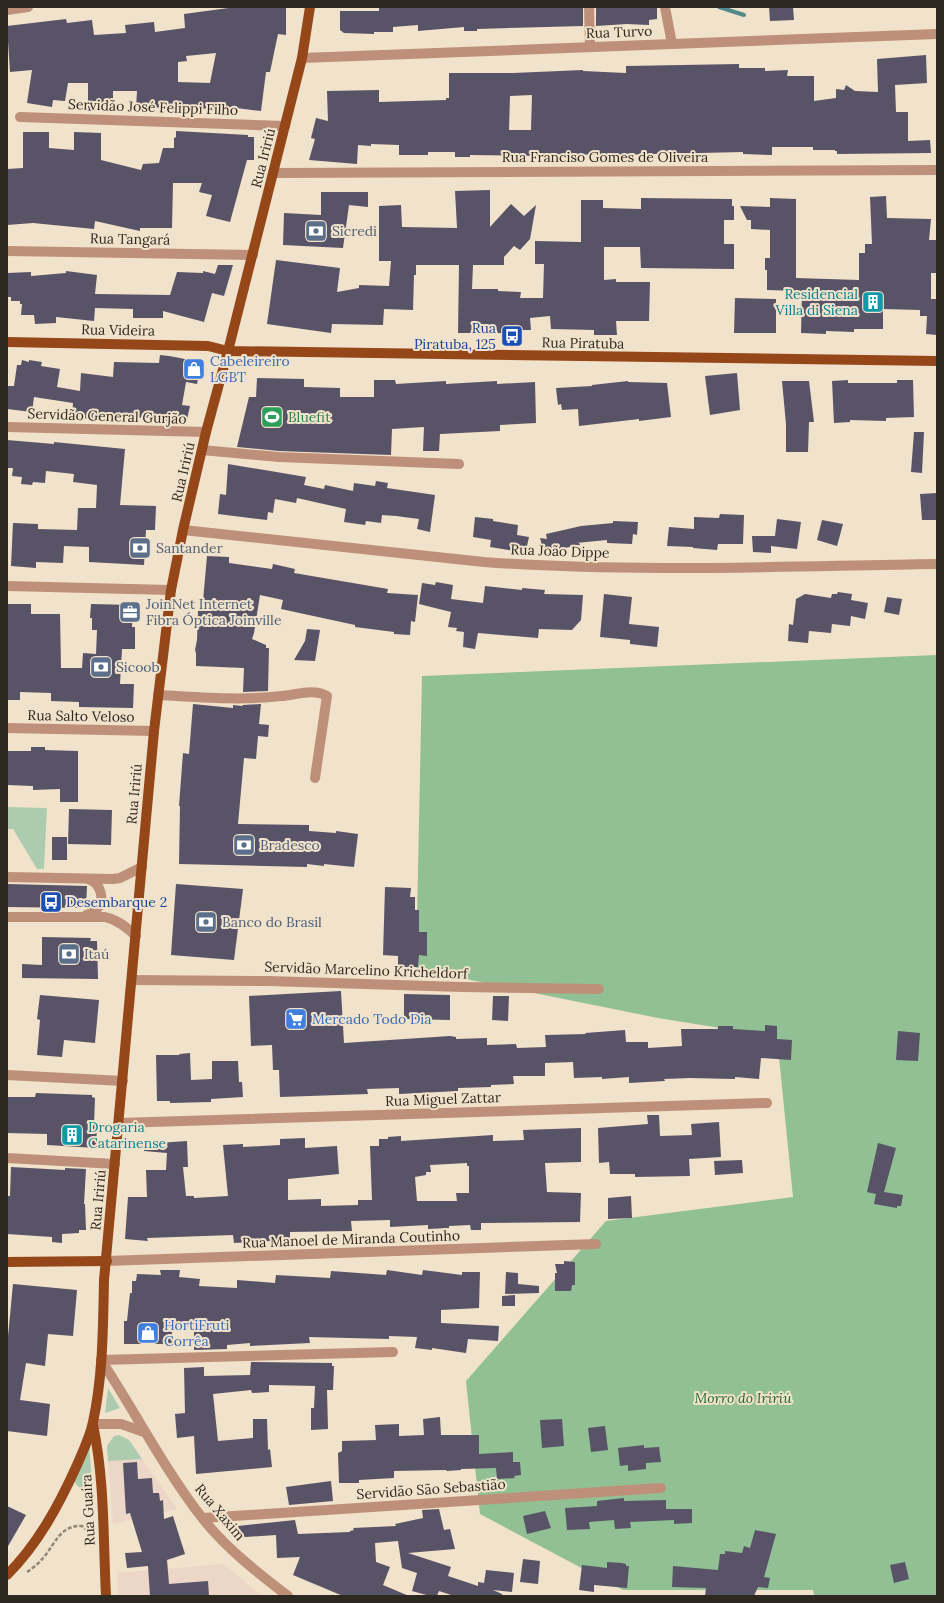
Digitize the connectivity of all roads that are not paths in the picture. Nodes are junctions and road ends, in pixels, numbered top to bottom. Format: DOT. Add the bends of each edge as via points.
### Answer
graph roads {
  1 [pos="28,7"];
  2 [pos="310,7"];
  3 [pos="589,7"];
  4 [pos="665,7"];
  5 [pos="7,10"];
  6 [pos="937,34"];
  7 [pos="672,44"];
  8 [pos="590,47"];
  9 [pos="302,58"];
  10 [pos="20,117"];
  11 [pos="285,126"];
  12 [pos="937,170"];
  13 [pos="274,173"];
  14 [pos="7,251"];
  15 [pos="253,255"];
  16 [pos="7,342"];
  17 [pos="228,351"];
  18 [pos="937,361"];
  19 [pos="7,427"];
  20 [pos="206,432"];
  21 [pos="202,450"];
  22 [pos="459,464"];
  23 [pos="183,530"];
  24 [pos="937,564"];
  25 [pos="7,586"];
  26 [pos="171,590"];
  27 [pos="158,696"];
  28 [pos="7,728"];
  29 [pos="154,731"];
  30 [pos="315,778"];
  31 [pos="142,867"];
  32 [pos="7,877"];
  33 [pos="84,878"];
  34 [pos="7,917"];
  35 [pos="83,917"];
  36 [pos="136,936"];
  37 [pos="132,980"];
  38 [pos="599,988"];
  39 [pos="7,1075"];
  40 [pos="123,1081"];
  41 [pos="767,1103"];
  42 [pos="119,1123"];
  43 [pos="7,1158"];
  44 [pos="115,1164"];
  45 [pos="596,1244"];
  46 [pos="107,1261"];
  47 [pos="7,1262"];
  48 [pos="393,1352"];
  49 [pos="101,1360"];
  50 [pos="93,1424"];
  51 [pos="144,1432"];
  52 [pos="661,1488"];
  53 [pos="203,1518"];
  54 [pos="7,1575"];
  55 [pos="106,1596"];
  56 [pos="288,1596"];
  1 -- 5 [label="street"];
  2 -- 9 [label="main road, Rua Iririú"];
  3 -- 8 [label="street"];
  4 -- 7 [label="street"];
  6 -- 7 [label="street, Rua Turvo"];
  7 -- 8 [label="street, Rua Turvo"];
  8 -- 9 [label="street, Rua Turvo"];
  9 -- 11 [label="main road, Rua Iririú"];
  10 -- 11 [label="street, Servidão José Felippi Filho"];
  11 -- 13 [label="main road, Rua Iririú"];
  12 -- 13 [label="street, Rua Franciso Gomes de Oliveira"];
  13 -- 15 [label="main road, Rua Iririú"];
  14 -- 15 [label="street, Rua Tangará"];
  15 -- 17 [label="main road, Rua Iririú"];
  16 -- 17 [label="main road, Rua Videira" via="208,346"];
  17 -- 18 [label="main road, Rua Piratuba"];
  17 -- 20 [label="main road, Rua Iririú"];
  19 -- 20 [label="street, Servidão General Gurjão"];
  20 -- 21 [label="main road, Rua Iririú"];
  21 -- 22 [label="street" via="279,457"];
  21 -- 23 [label="main road, Rua Iririú"];
  23 -- 24 [label="street, Rua João Dippe" via="532,565 637,568"];
  23 -- 26 [label="main road, Rua Iririú"];
  25 -- 26 [label="street"];
  26 -- 27 [label="main road, Rua Iririú"];
  27 -- 29 [label="main road, Rua Iririú"];
  27 -- 30 [label="street" via="240,699 321,693 326,696"];
  28 -- 29 [label="street, Rua Salto Veloso"];
  29 -- 31 [label="main road, Rua Iririú"];
  31 -- 33 [label="street" via="120,878"];
  31 -- 36 [label="main road, Rua Iririú"];
  32 -- 33 [label="street"];
  33 -- 35 [label="street" via="97,884 102,897 96,910"];
  34 -- 35 [label="street"];
  35 -- 36 [label="street" via="114,919"];
  36 -- 37 [label="main road, Rua Iririú"];
  37 -- 38 [label="street, Servidão Marcelino Kricheldorf"];
  37 -- 40 [label="main road, Rua Iririú"];
  39 -- 40 [label="street"];
  40 -- 42 [label="main road, Rua Iririú"];
  41 -- 42 [label="street, Rua Miguel Zattar"];
  42 -- 44 [label="main road, Rua Iririú"];
  43 -- 44 [label="street"];
  44 -- 46 [label="main road, Rua Iririú"];
  45 -- 46 [label="street, Rua Manoel de Miranda Coutinho"];
  46 -- 47 [label="main road"];
  46 -- 49 [label="main road, Rua Iririú"];
  48 -- 49 [label="street"];
  49 -- 50 [label="main road, Rua Iririú"];
  49 -- 51 [label="street, Rua Xaxim"];
  50 -- 51 [label="street" via="121,1424"];
  50 -- 54 [label="main road, Rua Iririú" via="53,1512 24,1557"];
  50 -- 55 [label="main road, Rua Guaíra" via="99,1451 102,1486"];
  51 -- 53 [label="street, Rua Xaxim"];
  52 -- 53 [label="street, Servidão São Sebastião"];
  53 -- 56 [label="street, Rua Xaxim" via="239,1556"];
}
